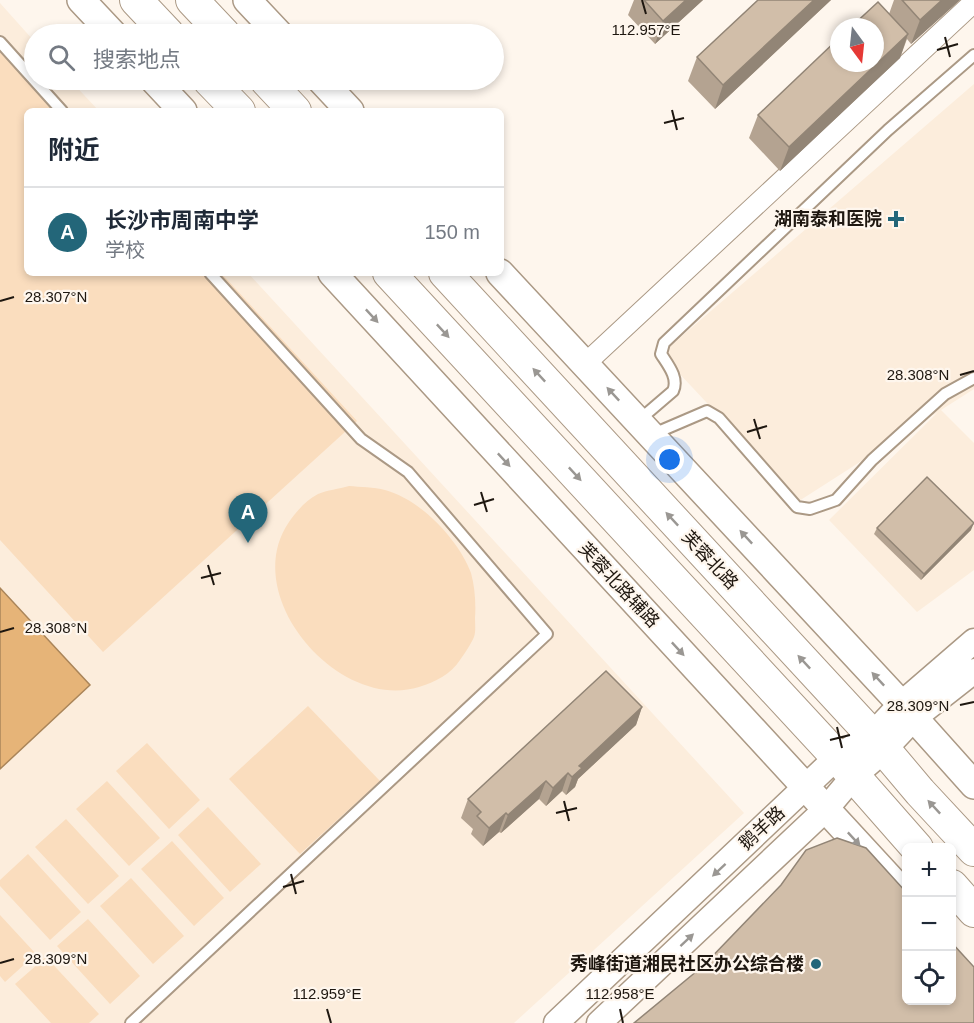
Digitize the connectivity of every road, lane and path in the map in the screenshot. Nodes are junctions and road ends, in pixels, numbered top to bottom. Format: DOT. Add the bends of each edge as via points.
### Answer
graph roads {
  1 [pos="81,0"];
  2 [pos="136,0"];
  3 [pos="192,0"];
  4 [pos="247,0"];
  5 [pos="974,2"];
  6 [pos="104,24"];
  7 [pos="159,24"];
  8 [pos="215,24"];
  9 [pos="270,24"];
  10 [pos="0,42"];
  11 [pos="974,55"];
  12 [pos="24,69"];
  13 [pos="43,90"];
  14 [pos="163,90"];
  15 [pos="218,90"];
  16 [pos="275,90"];
  17 [pos="330,90"];
  18 [pos="59,108"];
  19 [pos="180,108"];
  20 [pos="235,108"];
  21 [pos="292,108"];
  22 [pos="347,108"];
  23 [pos="213,276"];
  24 [pos="335,276"];
  25 [pos="392,276"];
  26 [pos="448,276"];
  27 [pos="503,276"];
  28 [pos="585,364"];
  29 [pos="974,378"];
  30 [pos="645,428"];
  31 [pos="974,641"];
  32 [pos="974,671"];
  33 [pos="908,711"];
  34 [pos="878,743"];
  35 [pos="845,767"];
  36 [pos="974,785"];
  37 [pos="806,788"];
  38 [pos="826,809"];
  39 [pos="912,843"];
  40 [pos="974,850"];
  41 [pos="956,891"];
  42 [pos="902,892"];
  43 [pos="974,911"];
  44 [pos="131,1023"];
  45 [pos="556,1023"];
  46 [pos="599,1023"];
  1 -- 6 [label="main road"];
  2 -- 7 [label="main road"];
  3 -- 8 [label="main road"];
  4 -- 9 [label="main road"];
  5 -- 28 [label="street"];
  10 -- 12 [label="lane"];
  11 -- 30 [label="lane" via="888,130 664,343 661,354 676,385"];
  13 -- 18 [label="lane"];
  14 -- 19 [label="main road"];
  15 -- 20 [label="main road"];
  16 -- 21 [label="main road"];
  17 -- 22 [label="main road"];
  23 -- 44 [label="lane" via="361,439 408,472 547,634"];
  24 -- 37 [label="main road, 芙蓉北路辅路, one-way"];
  25 -- 35 [label="main road, one-way"];
  34 -- 26 [label="main road, 芙蓉北路, one-way"];
  27 -- 28 [label="main road"];
  30 -- 28 [label="main road, one-way"];
  29 -- 30 [label="lane" via="945,394 872,460 836,500 810,509 797,507 719,418 707,411"];
  33 -- 30 [label="main road, one-way"];
  31 -- 33 [label="street, 鹅羊路"];
  32 -- 33 [label="street, 鹅羊路"];
  33 -- 34 [label="street, 鹅羊路"];
  33 -- 36 [label="main road"];
  34 -- 35 [label="street, 鹅羊路"];
  40 -- 34 [label="main road, 芙蓉北路, one-way"];
  35 -- 37 [label="street, 鹅羊路"];
  35 -- 38 [label="street, 鹅羊路"];
  35 -- 39 [label="main road"];
  37 -- 38 [label="main road, 芙蓉北路辅路"];
  37 -- 45 [label="street, 鹅羊路, one-way"];
  38 -- 42 [label="main road, 芙蓉北路辅路, one-way"];
  46 -- 38 [label="street, 鹅羊路, one-way"];
  41 -- 43 [label="main road"];
}
